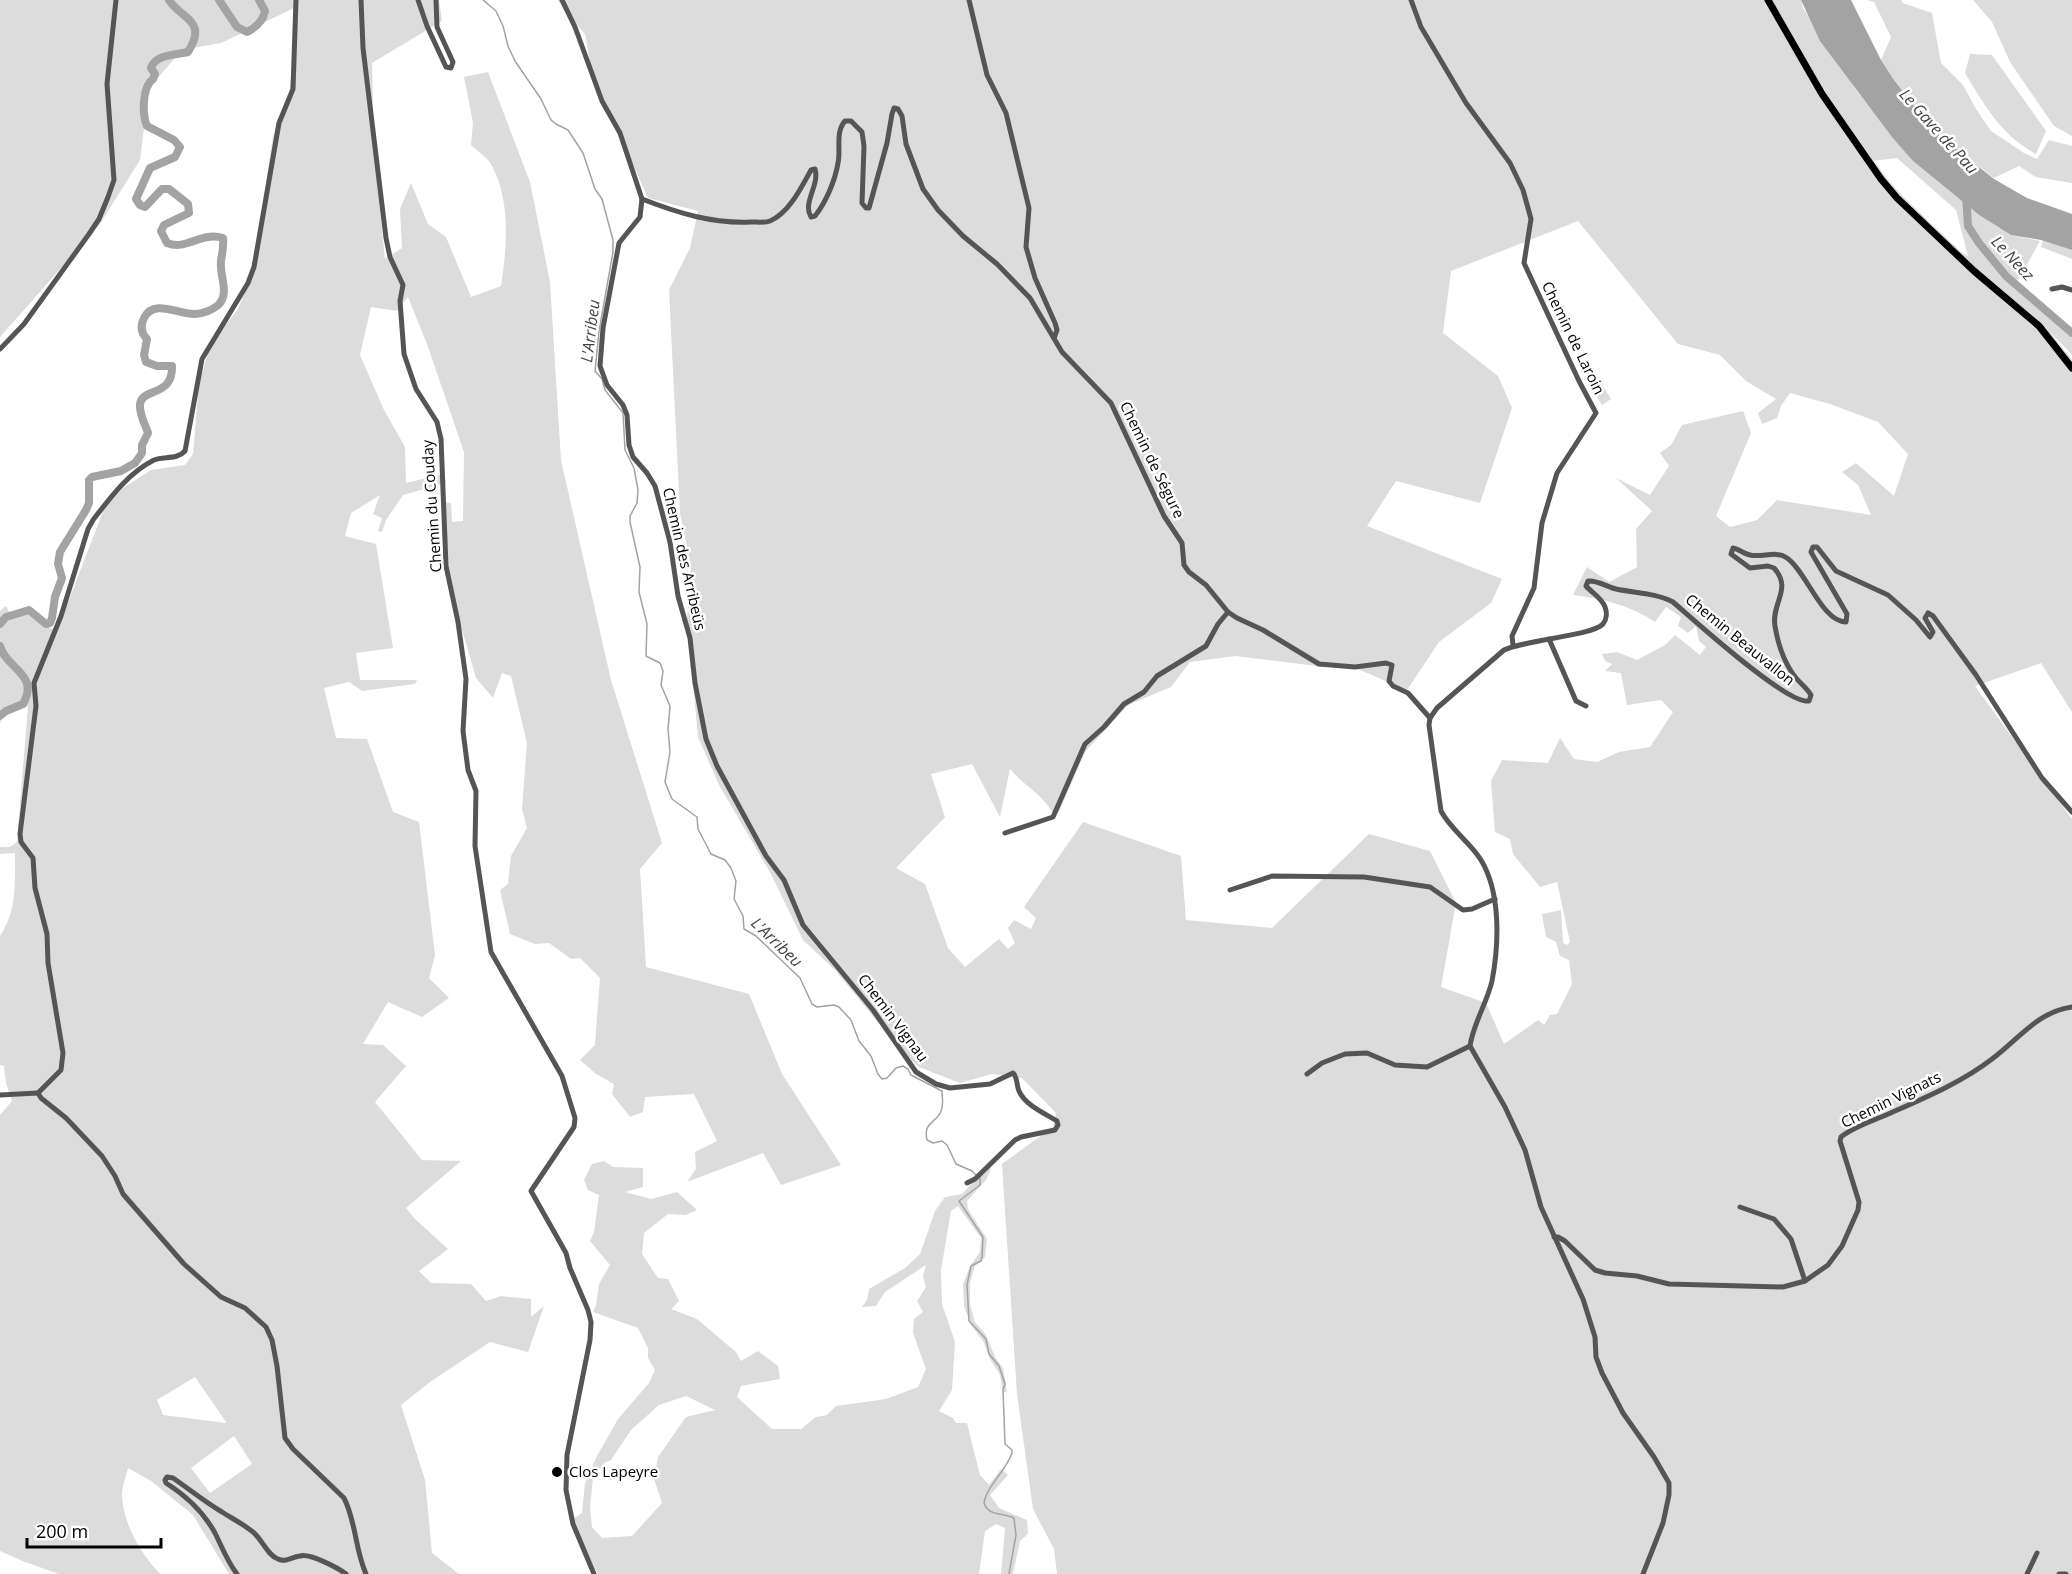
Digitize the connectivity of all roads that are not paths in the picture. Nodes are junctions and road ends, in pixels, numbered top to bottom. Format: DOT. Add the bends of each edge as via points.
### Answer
graph roads {
  1 [pos="116,0"];
  2 [pos="296,0"];
  3 [pos="361,0"];
  4 [pos="418,0"];
  5 [pos="436,0"];
  6 [pos="562,0"];
  7 [pos="969,0"];
  8 [pos="1411,0"];
  9 [pos="1768,0"];
  10 [pos="642,200"];
  11 [pos="2052,289"];
  12 [pos="2072,290"];
  13 [pos="1054,338"];
  14 [pos="0,349"];
  15 [pos="2070,364"];
  16 [pos="1228,612"];
  17 [pos="1549,639"];
  18 [pos="1513,645"];
  19 [pos="1586,706"];
  20 [pos="1430,718"];
  21 [pos="717,766"];
  22 [pos="2072,812"];
  23 [pos="1005,833"];
  24 [pos="1230,890"];
  25 [pos="1495,899"];
  26 [pos="2072,1007"];
  27 [pos="1470,1046"];
  28 [pos="1307,1074"];
  29 [pos="38,1093"];
  30 [pos="0,1095"];
  31 [pos="967,1183"];
  32 [pos="1740,1207"];
  33 [pos="1554,1237"];
  34 [pos="1805,1281"];
  35 [pos="2037,1553"];
  36 [pos="237,1574"];
  37 [pos="346,1574"];
  38 [pos="366,1574"];
  39 [pos="594,1574"];
  40 [pos="1643,1574"];
  41 [pos="2027,1574"];
  42 [pos="2059,1574"];
  43 [pos="2066,1574"];
  1 -- 14 [label="street" via="107,84 114,180 89,234 24,324"];
  2 -- 29 [label="street" via="293,89 279,123 254,267 202,358 188,446 182,454 156,459 130,477 93,520 34,683 36,706 20,834 33,858 63,1053 60,1071"];
  3 -- 39 [label="street, Chemin du Couday" via="363,48 386,238 390,257 404,285 400,301 404,354 416,388 437,422 441,439 446,566 466,679 463,731 468,770 476,791 475,846 491,952 562,1076 575,1118 574,1127 531,1191 566,1253 591,1322 567,1455 566,1490 573,1524"];
  4 -- 5 [label="street" via="446,67 451,68 453,62 437,27"];
  6 -- 10 [label="street" via="602,101 620,133"];
  7 -- 13 [label="street" via="987,75 1006,113 1029,208 1026,247 1055,323"];
  8 -- 18 [label="street, Chemin de Laroin" via="1421,27 1466,103 1510,163 1523,190 1531,219 1524,263 1596,412 1557,473 1542,522 1534,588 1512,636"];
  9 -- 15 [label="main road" via="1822,94 1881,179 1966,265 2039,326"];
  10 -- 13 [label="street, Chemin de Ségure" via="706,220 769,221 783,212 810,170 815,169 816,182 808,208 811,217 815,216 835,176 841,126 845,121 862,132 862,203 870,208 892,114 894,108 898,109 922,189 963,236 1030,298"];
  10 -- 21 [label="street, Chemin des Arribeüs" via="640,217 619,243 600,366 607,385 627,415 633,458 655,486 690,638 706,739"];
  11 -- 12 [label="street"];
  13 -- 16 [label="street, Chemin de Ségure" via="1062,352 1111,403 1164,516 1182,543 1184,564"];
  16 -- 20 [label="street, Chemin de Ségure" via="1319,664 1392,665 1389,681 1408,693"];
  16 -- 23 [label="street" via="1206,646 1157,676 1085,744 1053,817"];
  17 -- 18 [label="street, Chemin Beauvallon"];
  17 -- 19 [label="street" via="1576,700"];
  17 -- 22 [label="street, Chemin Beauvallon" via="1600,627 1604,622 1605,605 1588,589 1588,581 1664,597 1779,690 1809,701 1811,695 1789,667 1774,622 1782,580 1774,568 1750,568 1731,554 1733,548 1749,555 1771,553 1788,559 1824,608 1846,622 1847,614 1811,552 1817,547 1836,571 1896,600 1930,637 1933,632 1925,618 1928,613 1933,616 1977,675 2042,778"];
  18 -- 20 [label="street"];
  20 -- 25 [label="street" via="1441,811 1482,861"];
  21 -- 31 [label="street, Chemin Vignau" via="784,880 803,925 873,1010 916,1072 950,1088 990,1084 1013,1073 1026,1101 1057,1121 1055,1130 1015,1140"];
  24 -- 25 [label="street" via="1272,876 1364,877 1431,887 1463,910"];
  25 -- 27 [label="street" via="1498,920 1492,981"];
  26 -- 34 [label="street, Chemin Vignats" via="2034,1021 1993,1059 1972,1072 1841,1137 1858,1210 1835,1257"];
  27 -- 28 [label="street" via="1427,1067 1395,1065 1367,1053 1345,1054"];
  27 -- 33 [label="street" via="1525,1150"];
  29 -- 30 [label="street"];
  29 -- 38 [label="street" via="102,1156 123,1194 184,1264 221,1297 245,1308 266,1327 277,1366 285,1438 344,1498"];
  32 -- 34 [label="street" via="1774,1220 1791,1239"];
  33 -- 34 [label="street, Chemin Vignats" via="1565,1241 1595,1270 1605,1273 1669,1284 1783,1287"];
  33 -- 40 [label="street" via="1583,1299 1602,1373 1669,1483 1663,1523"];
  35 -- 41 [label="street"];
  36 -- 37 [label="street" via="214,1531 190,1502 166,1483 167,1477 244,1524 280,1561 307,1556"];
  42 -- 43 [label="street"];
}
